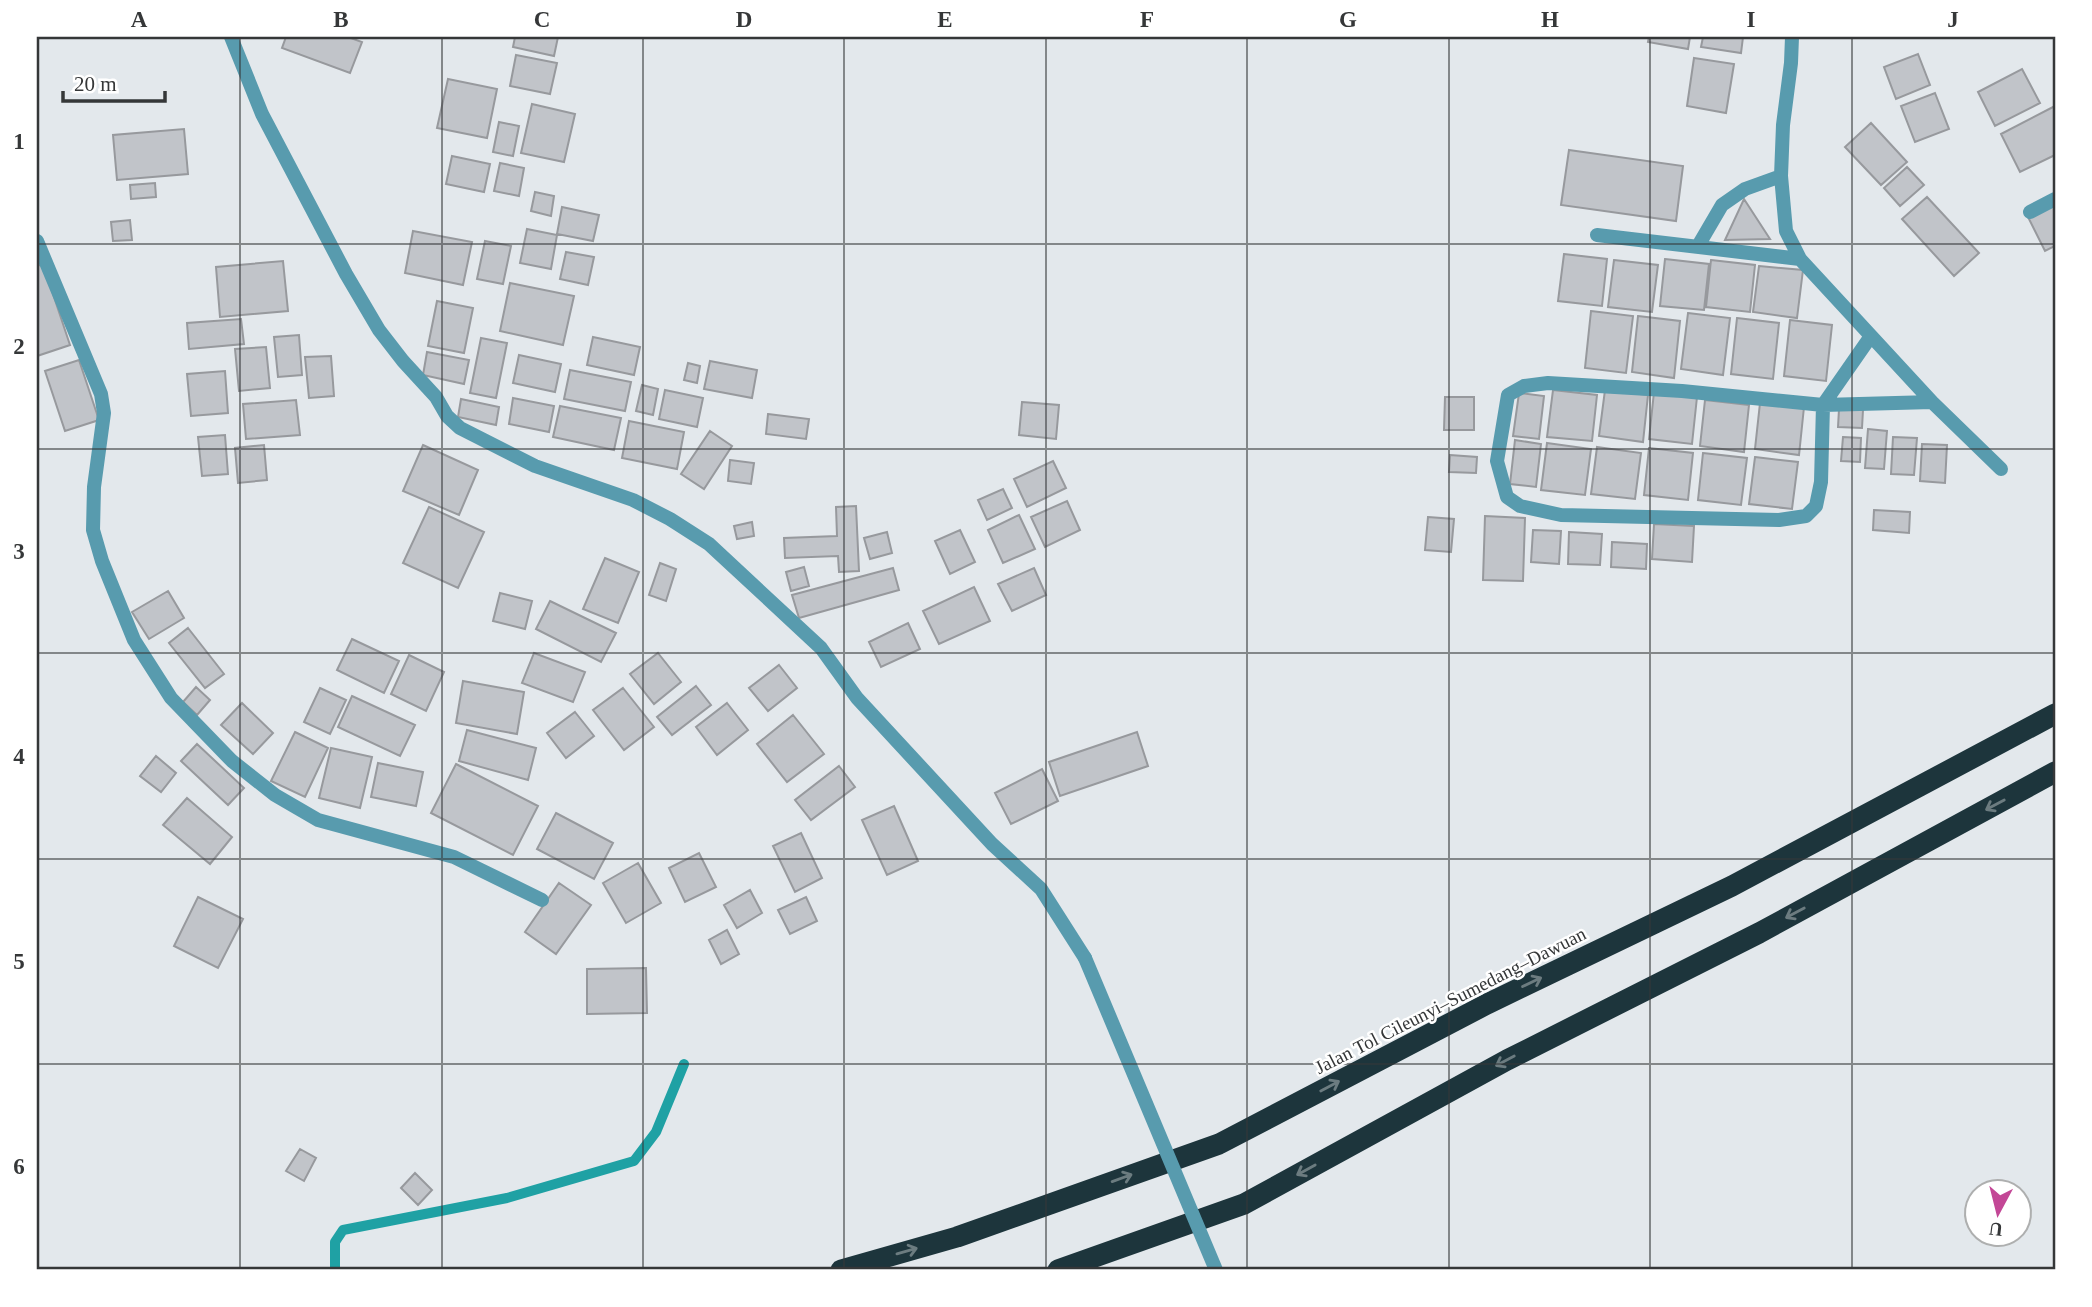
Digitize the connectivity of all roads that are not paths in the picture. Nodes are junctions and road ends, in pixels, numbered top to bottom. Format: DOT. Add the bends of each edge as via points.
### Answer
graph roads {
  1 [pos="231,37"];
  2 [pos="1792,37"];
  3 [pos="1781,176"];
  4 [pos="2055,199"];
  5 [pos="2030,212"];
  6 [pos="1597,235"];
  7 [pos="37,241"];
  8 [pos="1698,246"];
  9 [pos="1800,259"];
  10 [pos="1871,335"];
  11 [pos="1932,402"];
  12 [pos="1823,405"];
  13 [pos="2001,469"];
  14 [pos="2055,714"];
  15 [pos="2055,772"];
  16 [pos="541,900"];
  17 [pos="841,1270"];
  18 [pos="1058,1270"];
  19 [pos="1216,1270"];
  1 -- 19 [label="street, bridge" via="262,114 346,274 379,330 447,416 460,428 535,467 633,500 709,544 821,648 857,698 992,844 1041,889 1085,958"];
  2 -- 3 [label="street"];
  3 -- 8 [label="street" via="1732,196"];
  3 -- 9 [label="street" via="1786,231"];
  4 -- 5 [label="street"];
  6 -- 8 [label="street"];
  7 -- 16 [label="street" via="101,394 104,413 93,530 102,561 134,640 171,698 232,761 275,795 318,820 454,857"];
  8 -- 9 [label="street"];
  9 -- 10 [label="street"];
  10 -- 11 [label="street"];
  10 -- 12 [label="street"];
  11 -- 12 [label="street"];
  11 -- 13 [label="street"];
  12 -- 12 [label="street" via="1656,389 1548,383 1524,386 1508,395 1497,461 1507,497 1520,506 1561,515 1779,520 1806,516 1816,506 1821,482"];
  17 -- 14 [label="highway, Jalan Tol Cileunyi–Sumedang–Dawuan, one-way" via="957,1237 1219,1144 1487,1004 1732,886"];
  15 -- 18 [label="highway, one-way" via="1244,1204"];
}
